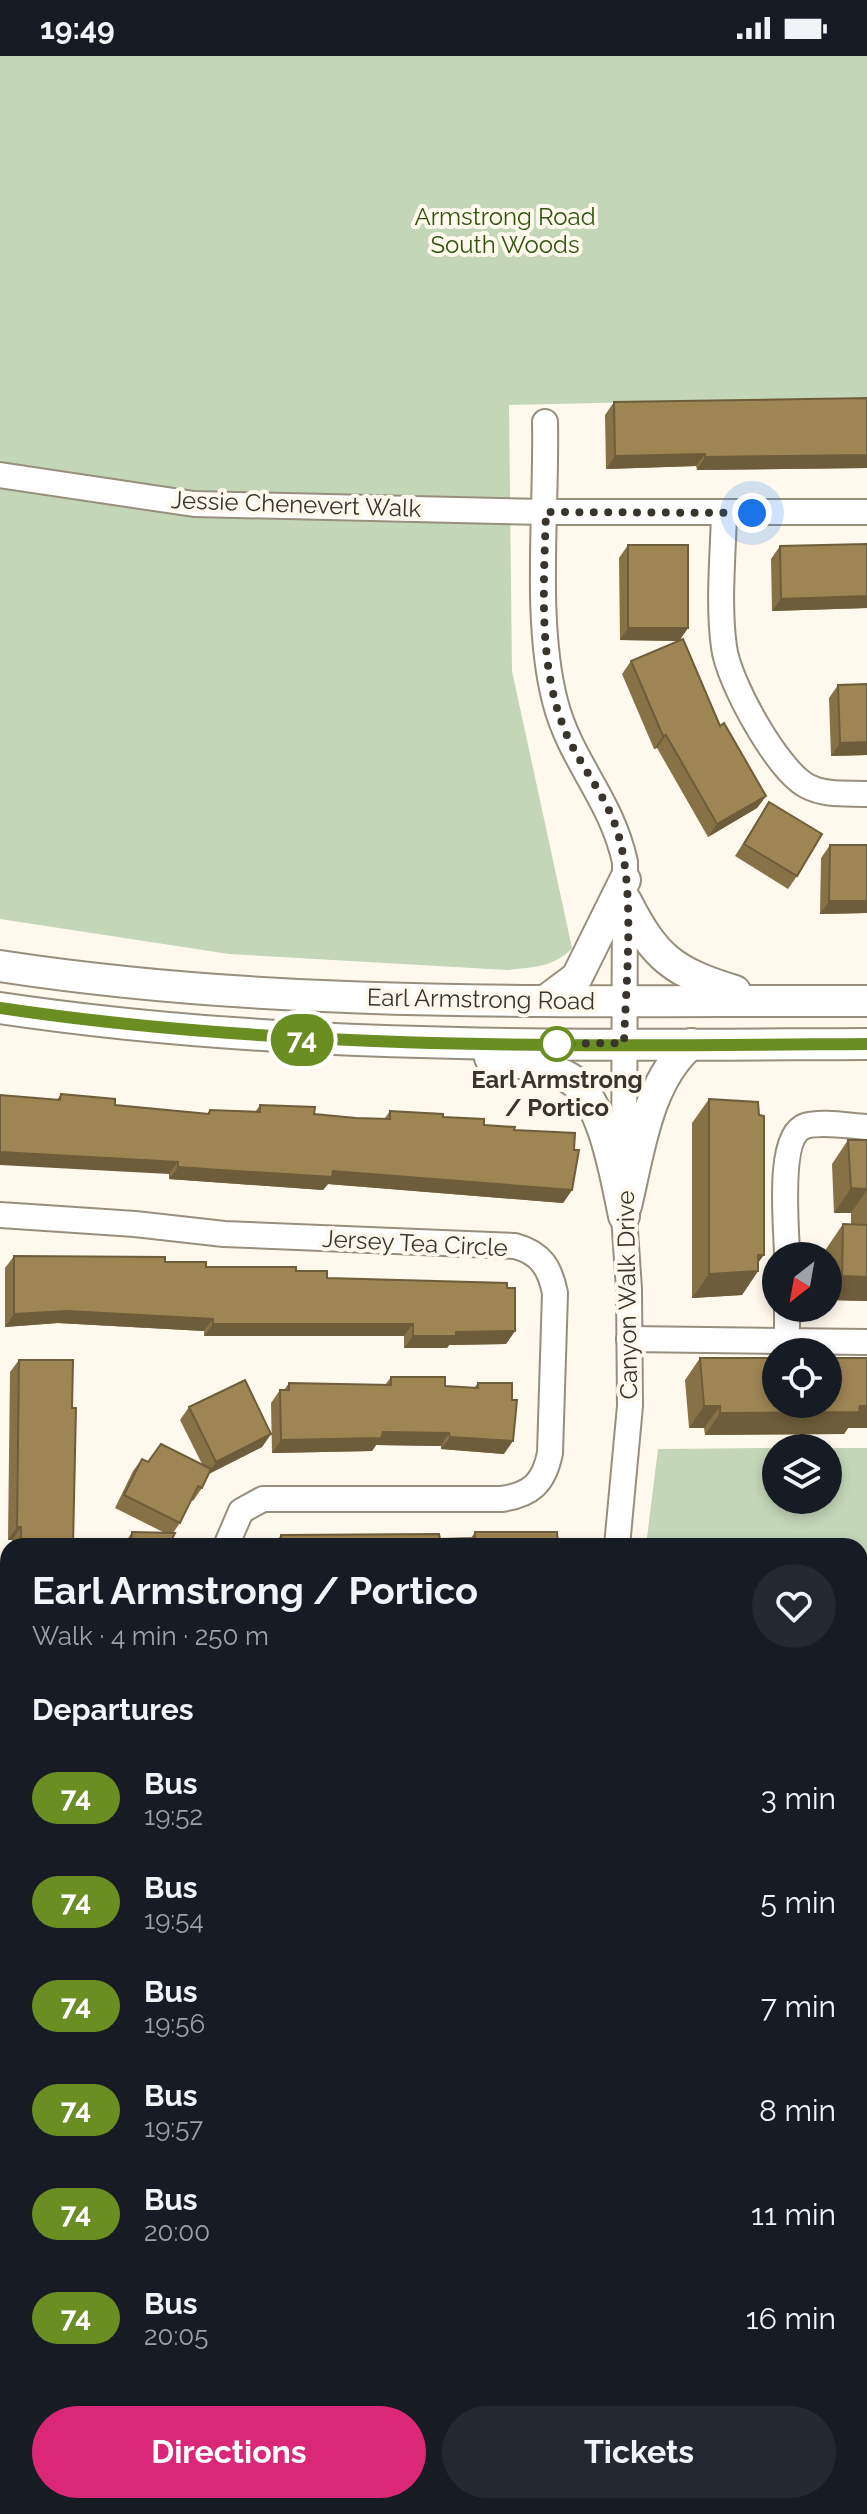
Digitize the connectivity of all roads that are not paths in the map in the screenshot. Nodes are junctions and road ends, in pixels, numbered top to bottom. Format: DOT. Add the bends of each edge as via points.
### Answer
graph roads {
  1 [pos="545,422"];
  2 [pos="0,475"];
  3 [pos="546,512"];
  4 [pos="867,512"];
  5 [pos="724,513"];
  6 [pos="867,794"];
  7 [pos="626,891"];
  8 [pos="0,966"];
  9 [pos="767,1000"];
  10 [pos="545,1001"];
  11 [pos="625,1001"];
  12 [pos="867,1001"];
  13 [pos="0,1008"];
  14 [pos="405,1042"];
  15 [pos="624,1043"];
  16 [pos="691,1044"];
  17 [pos="867,1044"];
  18 [pos="867,1127"];
  19 [pos="0,1215"];
  20 [pos="624,1216"];
  21 [pos="787,1242"];
  22 [pos="629,1339"];
  23 [pos="762,1341"];
  24 [pos="842,1342"];
  25 [pos="867,1342"];
  26 [pos="229,1538"];
  27 [pos="618,1538"];
  1 -- 3 [label="street, Canyon Walk Drive"];
  2 -- 3 [label="street, Jessie Chenevert Walk" via="194,504"];
  3 -- 5 [label="street, Jessie Chenevert Walk"];
  3 -- 7 [label="street, Canyon Walk Drive" via="547,643 554,699 573,749 614,820"];
  4 -- 5 [label="street, Jessie Chenevert Walk"];
  5 -- 6 [label="street" via="724,649 733,682 788,771 827,793"];
  7 -- 9 [label="main road" via="649,944 674,967"];
  7 -- 10 [label="main road" via="583,967 570,984"];
  7 -- 11 [label="street, Canyon Walk Drive"];
  8 -- 10 [label="main road, Earl Armstrong Road" via="245,993"];
  9 -- 11 [label="main road, Earl Armstrong Road"];
  9 -- 12 [label="main road, Earl Armstrong Road"];
  10 -- 11 [label="main road, Earl Armstrong Road"];
  11 -- 15 [label="street, Canyon Walk Drive"];
  13 -- 14 [label="main road, Earl Armstrong Road" via="176,1031"];
  14 -- 15 [label="main road, Earl Armstrong Road"];
  14 -- 20 [label="main road" via="544,1068 576,1083 590,1100 613,1162"];
  15 -- 16 [label="main road, Earl Armstrong Road"];
  15 -- 20 [label="street, Canyon Walk Drive"];
  16 -- 17 [label="main road, Earl Armstrong Road"];
  16 -- 20 [label="main road" via="657,1094"];
  18 -- 21 [label="street" via="807,1126 793,1137 786,1168"];
  19 -- 26 [label="street, Jersey Tea Circle" via="224,1234 515,1246 538,1255 551,1272 555,1293 550,1453 546,1473 534,1489 501,1499 263,1499 241,1511"];
  20 -- 22 [label="street, Canyon Walk Drive"];
  22 -- 23 [label="street"];
  22 -- 27 [label="street, Canyon Walk Drive" via="629,1441"];
  24 -- 25 [label="street"];
}
